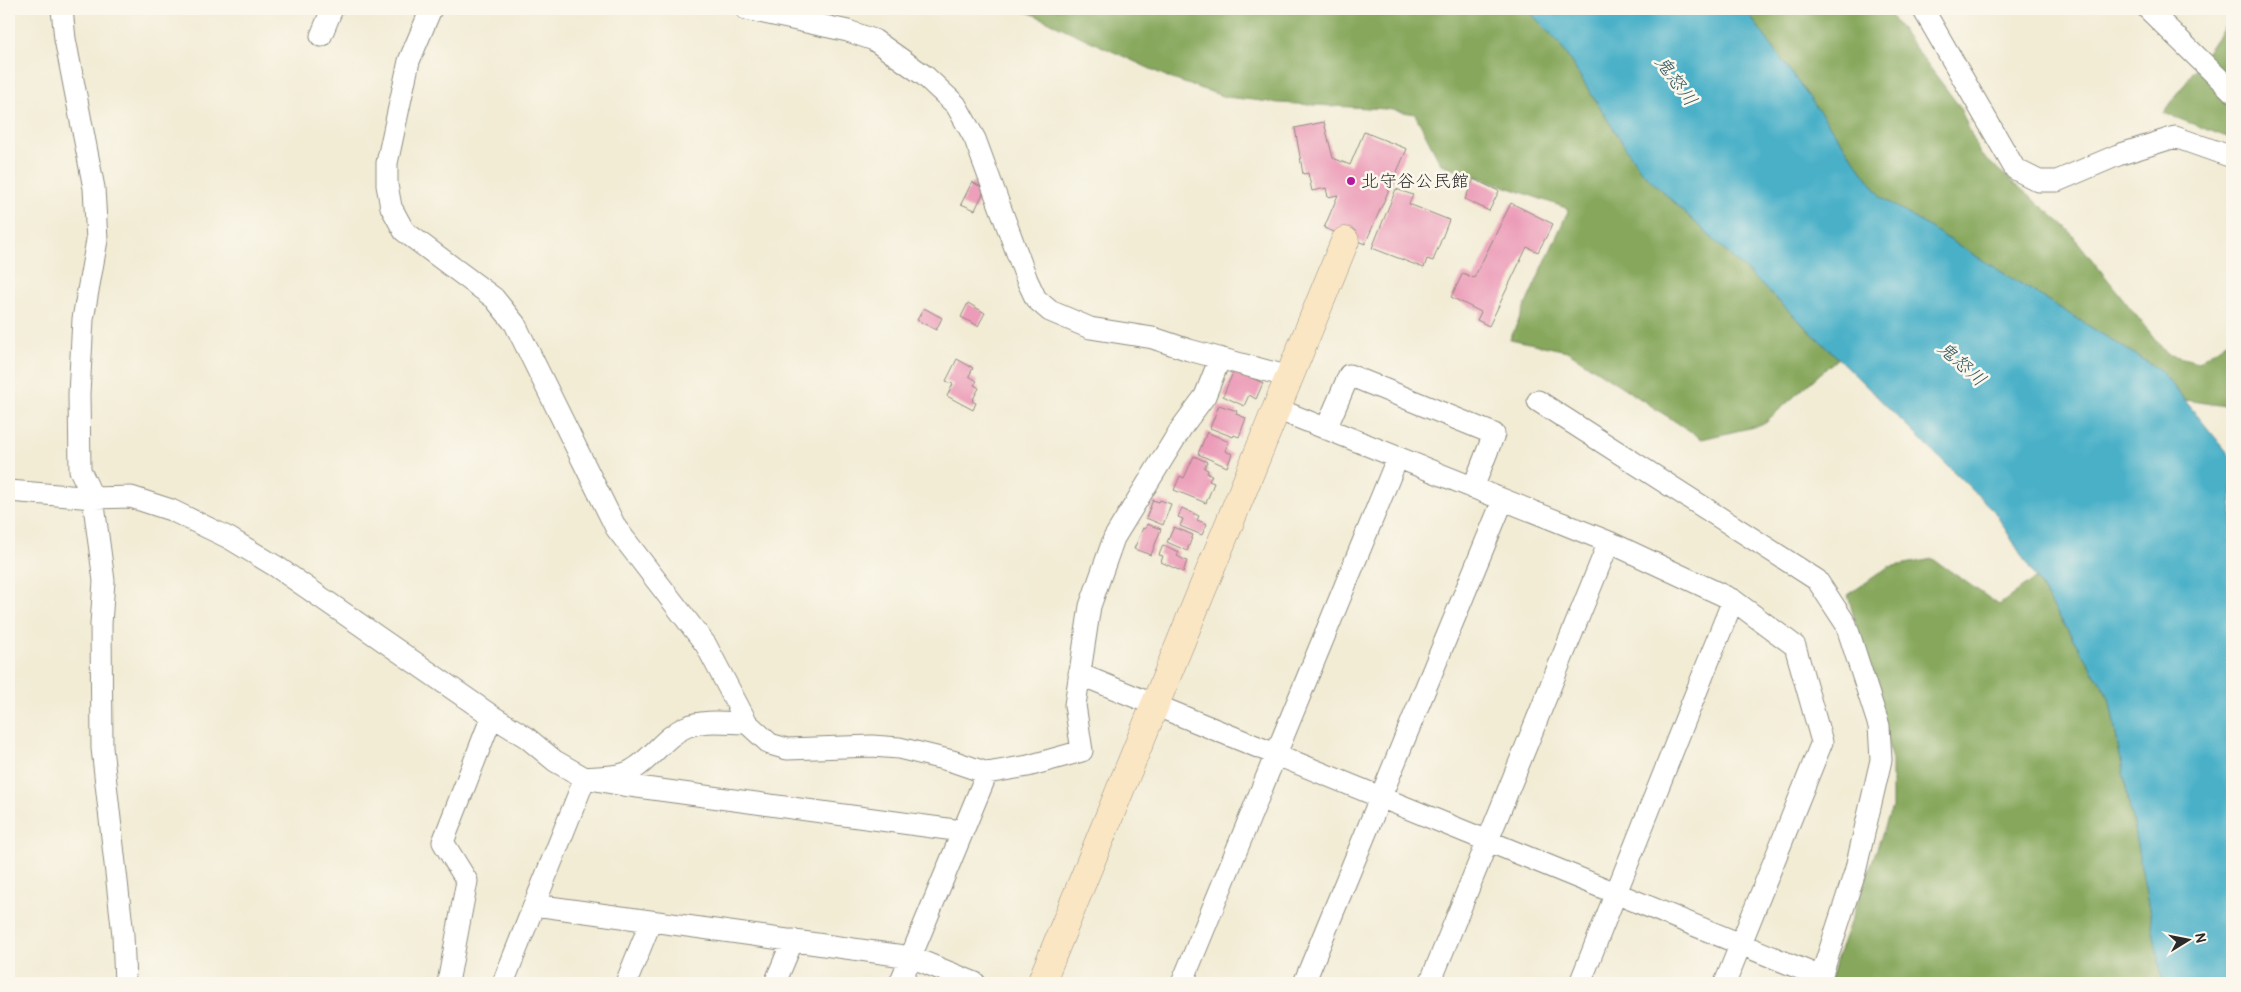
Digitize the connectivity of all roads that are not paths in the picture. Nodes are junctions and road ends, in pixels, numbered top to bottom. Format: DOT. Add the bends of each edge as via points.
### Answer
graph roads {
  1 [pos="62,9"];
  2 [pos="332,9"];
  3 [pos="430,9"];
  4 [pos="746,9"];
  5 [pos="1923,9"];
  6 [pos="2148,9"];
  7 [pos="321,36"];
  8 [pos="2232,91"];
  9 [pos="2232,157"];
  10 [pos="1345,241"];
  11 [pos="1220,358"];
  12 [pos="1290,377"];
  13 [pos="1538,401"];
  14 [pos="1277,409"];
  15 [pos="1326,429"];
  16 [pos="1397,459"];
  17 [pos="1473,488"];
  18 [pos="9,491"];
  19 [pos="93,498"];
  20 [pos="1503,500"];
  21 [pos="1609,542"];
  22 [pos="1734,600"];
  23 [pos="1080,674"];
  24 [pos="1155,704"];
  25 [pos="492,716"];
  26 [pos="748,723"];
  27 [pos="1276,754"];
  28 [pos="987,773"];
  29 [pos="585,778"];
  30 [pos="1381,797"];
  31 [pos="962,831"];
  32 [pos="1488,841"];
  33 [pos="1615,893"];
  34 [pos="535,905"];
  35 [pos="651,921"];
  36 [pos="793,940"];
  37 [pos="1740,944"];
  38 [pos="910,957"];
  39 [pos="1820,980"];
  40 [pos="125,983"];
  41 [pos="448,983"];
  42 [pos="503,983"];
  43 [pos="626,983"];
  44 [pos="775,983"];
  45 [pos="900,983"];
  46 [pos="975,983"];
  47 [pos="1041,983"];
  48 [pos="1182,983"];
  49 [pos="1304,983"];
  50 [pos="1430,983"];
  51 [pos="1580,983"];
  52 [pos="1725,983"];
  1 -- 19 [label="street" via="94,188 97,240 83,319 79,394 80,470"];
  2 -- 7 [label="street"];
  3 -- 26 [label="street" via="409,61 387,163 391,207 404,232 494,298 514,324 616,528 706,645"];
  4 -- 11 [label="street" via="848,31 874,40 925,76 956,105 975,139 1027,280 1036,299 1050,311 1090,328 1153,338"];
  5 -- 9 [label="street" via="2015,169 2039,181 2057,181 2118,155 2175,137"];
  6 -- 8 [label="street"];
  10 -- 12 [label="street"];
  11 -- 12 [label="street"];
  11 -- 23 [label="street" via="1205,396 1182,427 1114,538 1090,606"];
  12 -- 14 [label="street"];
  13 -- 39 [label="street" via="1817,580 1846,624 1879,726 1881,760 1855,872"];
  14 -- 15 [label="street"];
  14 -- 24 [label="street"];
  15 -- 16 [label="street"];
  15 -- 17 [label="street" via="1350,375 1494,434"];
  16 -- 17 [label="street"];
  16 -- 27 [label="street"];
  17 -- 20 [label="street"];
  18 -- 19 [label="street"];
  19 -- 25 [label="street" via="131,497 171,510 229,538 277,567"];
  19 -- 40 [label="street" via="104,581 102,748 123,935"];
  20 -- 21 [label="street"];
  20 -- 30 [label="street"];
  21 -- 22 [label="street"];
  21 -- 32 [label="street"];
  22 -- 33 [label="street"];
  22 -- 37 [label="street" via="1795,646 1822,742"];
  23 -- 24 [label="street"];
  23 -- 28 [label="street" via="1075,705 1082,751"];
  24 -- 27 [label="street"];
  24 -- 47 [label="street"];
  25 -- 29 [label="street"];
  25 -- 41 [label="street" via="444,842 467,882"];
  26 -- 28 [label="street" via="770,744 787,750 899,748 952,760"];
  26 -- 29 [label="street" via="700,723 685,727 634,770"];
  27 -- 30 [label="street"];
  27 -- 48 [label="street"];
  28 -- 31 [label="street"];
  29 -- 31 [label="street"];
  29 -- 34 [label="street"];
  30 -- 32 [label="street"];
  30 -- 49 [label="street"];
  31 -- 38 [label="street"];
  32 -- 33 [label="street"];
  32 -- 50 [label="street"];
  33 -- 37 [label="street"];
  33 -- 51 [label="street"];
  34 -- 35 [label="street"];
  34 -- 42 [label="street"];
  35 -- 36 [label="street"];
  35 -- 43 [label="street"];
  36 -- 38 [label="street"];
  36 -- 44 [label="street"];
  37 -- 39 [label="street"];
  37 -- 52 [label="street"];
  38 -- 45 [label="street"];
  38 -- 46 [label="street"];
}
